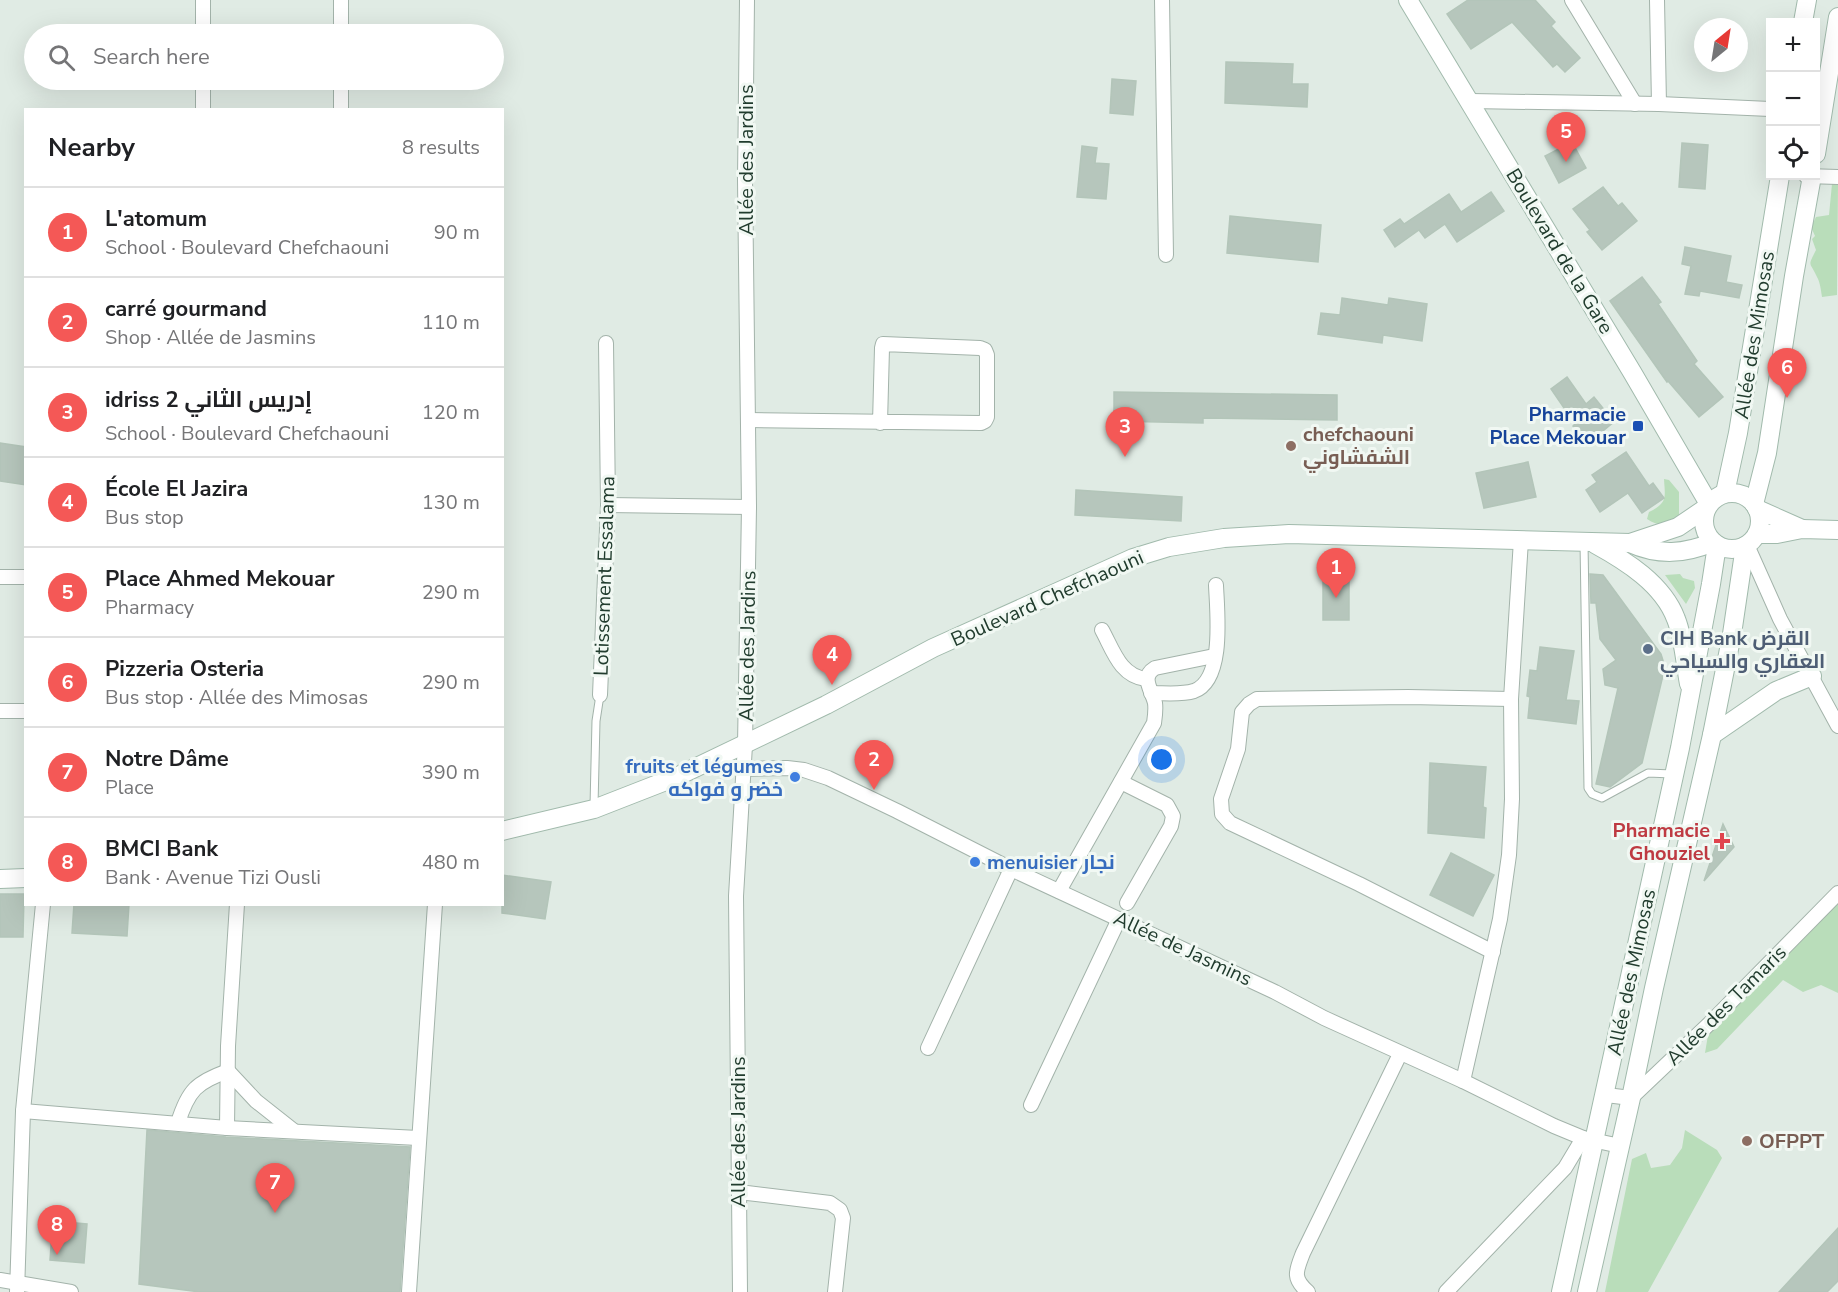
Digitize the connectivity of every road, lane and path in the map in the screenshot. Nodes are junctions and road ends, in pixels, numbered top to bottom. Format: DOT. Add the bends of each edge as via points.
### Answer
graph roads {
  1 [pos="203,0"];
  2 [pos="341,0"];
  3 [pos="747,0"];
  4 [pos="1162,0"];
  5 [pos="1408,0"];
  6 [pos="1572,0"];
  7 [pos="1657,0"];
  8 [pos="1807,0"];
  9 [pos="1838,17"];
  10 [pos="1804,18"];
  11 [pos="203,24"];
  12 [pos="341,24"];
  13 [pos="203,90"];
  14 [pos="341,90"];
  15 [pos="1471,101"];
  16 [pos="1635,104"];
  17 [pos="1659,104"];
  18 [pos="1820,106"];
  19 [pos="203,108"];
  20 [pos="341,108"];
  21 [pos="1766,109"];
  22 [pos="1820,176"];
  23 [pos="1838,177"];
  24 [pos="1779,180"];
  25 [pos="1811,180"];
  26 [pos="1166,255"];
  27 [pos="606,343"];
  28 [pos="748,420"];
  29 [pos="880,423"];
  30 [pos="1725,493"];
  31 [pos="608,505"];
  32 [pos="1707,506"];
  33 [pos="1756,506"];
  34 [pos="749,507"];
  35 [pos="1802,529"];
  36 [pos="1838,530"];
  37 [pos="1521,540"];
  38 [pos="1749,542"];
  39 [pos="1589,543"];
  40 [pos="1630,543"];
  41 [pos="1715,544"];
  42 [pos="0,577"];
  43 [pos="24,577"];
  44 [pos="1216,585"];
  45 [pos="1102,630"];
  46 [pos="1215,656"];
  47 [pos="1812,676"];
  48 [pos="1146,679"];
  49 [pos="1151,693"];
  50 [pos="1690,693"];
  51 [pos="600,695"];
  52 [pos="1510,699"];
  53 [pos="0,711"];
  54 [pos="24,711"];
  55 [pos="1838,726"];
  56 [pos="1712,735"];
  57 [pos="745,745"];
  58 [pos="742,769"];
  59 [pos="1674,775"];
  60 [pos="1121,782"];
  61 [pos="594,809"];
  62 [pos="504,831"];
  63 [pos="1011,869"];
  64 [pos="24,878"];
  65 [pos="0,879"];
  66 [pos="1059,891"];
  67 [pos="1838,893"];
  68 [pos="1127,903"];
  69 [pos="43,906"];
  70 [pos="237,906"];
  71 [pos="435,906"];
  72 [pos="1119,919"];
  73 [pos="1493,952"];
  74 [pos="928,1048"];
  75 [pos="1400,1054"];
  76 [pos="228,1071"];
  77 [pos="1462,1081"];
  78 [pos="1606,1095"];
  79 [pos="1631,1098"];
  80 [pos="1031,1105"];
  81 [pos="23,1111"];
  82 [pos="178,1123"];
  83 [pos="227,1128"];
  84 [pos="295,1131"];
  85 [pos="418,1138"];
  86 [pos="1589,1139"];
  87 [pos="1620,1146"];
  88 [pos="739,1192"];
  89 [pos="0,1280"];
  90 [pos="17,1288"];
  91 [pos="71,1292"];
  92 [pos="409,1292"];
  93 [pos="740,1292"];
  94 [pos="835,1292"];
  95 [pos="1308,1292"];
  96 [pos="1446,1292"];
  97 [pos="1561,1292"];
  98 [pos="1587,1292"];
  1 -- 11 [label="street"];
  2 -- 12 [label="street"];
  3 -- 28 [label="street, Allée des Jardins"];
  4 -- 26 [label="street"];
  5 -- 15 [label="main road, Boulevard de la Gare"];
  6 -- 16 [label="street"];
  7 -- 17 [label="street"];
  8 -- 10 [label="main road"];
  9 -- 18 [label="main road"];
  13 -- 19 [label="street"];
  14 -- 20 [label="street"];
  15 -- 16 [label="street"];
  15 -- 32 [label="main road, Boulevard de la Gare"];
  16 -- 17 [label="street"];
  17 -- 21 [label="street"];
  22 -- 23 [label="street"];
  24 -- 30 [label="main road, Allée des Mimosas"];
  25 -- 33 [label="main road, Allée des Mimosas"];
  27 -- 31 [label="street, Lotissement Essalama"];
  28 -- 29 [label="street"];
  28 -- 34 [label="street, Allée des Jardins"];
  29 -- 29 [label="street" via="985,421 985,350 884,344"];
  30 -- 32 [label="main road"];
  30 -- 33 [label="main road" via="1741,494"];
  31 -- 34 [label="street"];
  31 -- 51 [label="street, Lotissement Essalama"];
  32 -- 40 [label="main road, Boulevard Chefchaouni" via="1678,527"];
  32 -- 41 [label="main road" via="1704,528"];
  33 -- 35 [label="main road"];
  33 -- 38 [label="main road" via="1760,518"];
  34 -- 57 [label="street, Allée des Jardins"];
  35 -- 36 [label="main road"];
  35 -- 38 [label="main road"];
  37 -- 39 [label="main road, Boulevard Chefchaouni"];
  37 -- 52 [label="street"];
  37 -- 57 [label="main road, Boulevard Chefchaouni" via="1289,534 1224,538 1169,547 1133,558 933,648"];
  38 -- 41 [label="main road" via="1731,549"];
  38 -- 47 [label="street" via="1780,620"];
  38 -- 56 [label="main road, Allée des Mimosas"];
  39 -- 40 [label="main road, Boulevard Chefchaouni"];
  39 -- 50 [label="main road" via="1631,566 1666,599 1677,622"];
  39 -- 59 [label="lane" via="1588,788 1602,798 1648,773"];
  40 -- 41 [label="main road, Boulevard Chefchaouni" via="1667,553"];
  41 -- 50 [label="main road, Allée des Mimosas"];
  42 -- 43 [label="street"];
  44 -- 46 [label="street"];
  45 -- 48 [label="street" via="1122,668"];
  46 -- 48 [label="street" via="1155,668"];
  46 -- 49 [label="street" via="1210,677 1201,687 1189,692"];
  47 -- 55 [label="street"];
  47 -- 56 [label="main road" via="1766,697"];
  48 -- 49 [label="street"];
  49 -- 60 [label="street" via="1154,723"];
  50 -- 59 [label="main road, Allée des Mimosas"];
  51 -- 61 [label="lane, Lotissement Essalama"];
  52 -- 73 [label="street" via="1509,855"];
  52 -- 73 [label="street" via="1257,699 1242,712 1238,749 1221,799 1222,814 1230,823"];
  53 -- 54 [label="street"];
  56 -- 79 [label="main road, Allée des Mimosas"];
  57 -- 58 [label="street, Allée des Jardins"];
  57 -- 61 [label="main road, Boulevard Chefchaouni"];
  58 -- 63 [label="street, Allée de Jasmins" via="787,768 828,778"];
  58 -- 88 [label="street, Allée des Jardins" via="736,896"];
  59 -- 78 [label="main road, Allée des Mimosas"];
  60 -- 66 [label="street"];
  60 -- 68 [label="street" via="1167,806 1173,816"];
  61 -- 62 [label="main road, Boulevard Chefchaouni"];
  63 -- 66 [label="street, Allée de Jasmins"];
  63 -- 74 [label="street"];
  64 -- 65 [label="main road"];
  66 -- 72 [label="street, Allée de Jasmins"];
  67 -- 79 [label="street, Allée des Tamaris"];
  69 -- 81 [label="street"];
  70 -- 76 [label="street"];
  71 -- 85 [label="street"];
  72 -- 75 [label="street, Allée de Jasmins"];
  72 -- 80 [label="street"];
  73 -- 77 [label="street"];
  75 -- 77 [label="street, Allée de Jasmins"];
  75 -- 95 [label="street" via="1296,1271 1299,1284"];
  76 -- 82 [label="street" via="199,1083"];
  76 -- 83 [label="street"];
  76 -- 84 [label="street" via="256,1101"];
  77 -- 86 [label="street, Allée de Jasmins"];
  78 -- 79 [label="street"];
  78 -- 86 [label="main road, Allée des Mimosas"];
  79 -- 87 [label="main road, Allée des Mimosas"];
  81 -- 82 [label="street"];
  81 -- 90 [label="street"];
  82 -- 83 [label="street"];
  83 -- 84 [label="street"];
  84 -- 85 [label="street"];
  85 -- 92 [label="street"];
  86 -- 87 [label="street, Allée de Jasmins"];
  86 -- 96 [label="street"];
  86 -- 97 [label="main road, Allée des Mimosas"];
  87 -- 98 [label="main road, Allée des Mimosas"];
  88 -- 93 [label="street, Allée des Jardins"];
  88 -- 94 [label="street" via="830,1203 840,1210 843,1218"];
  89 -- 90 [label="street"];
  90 -- 91 [label="street"];
}
